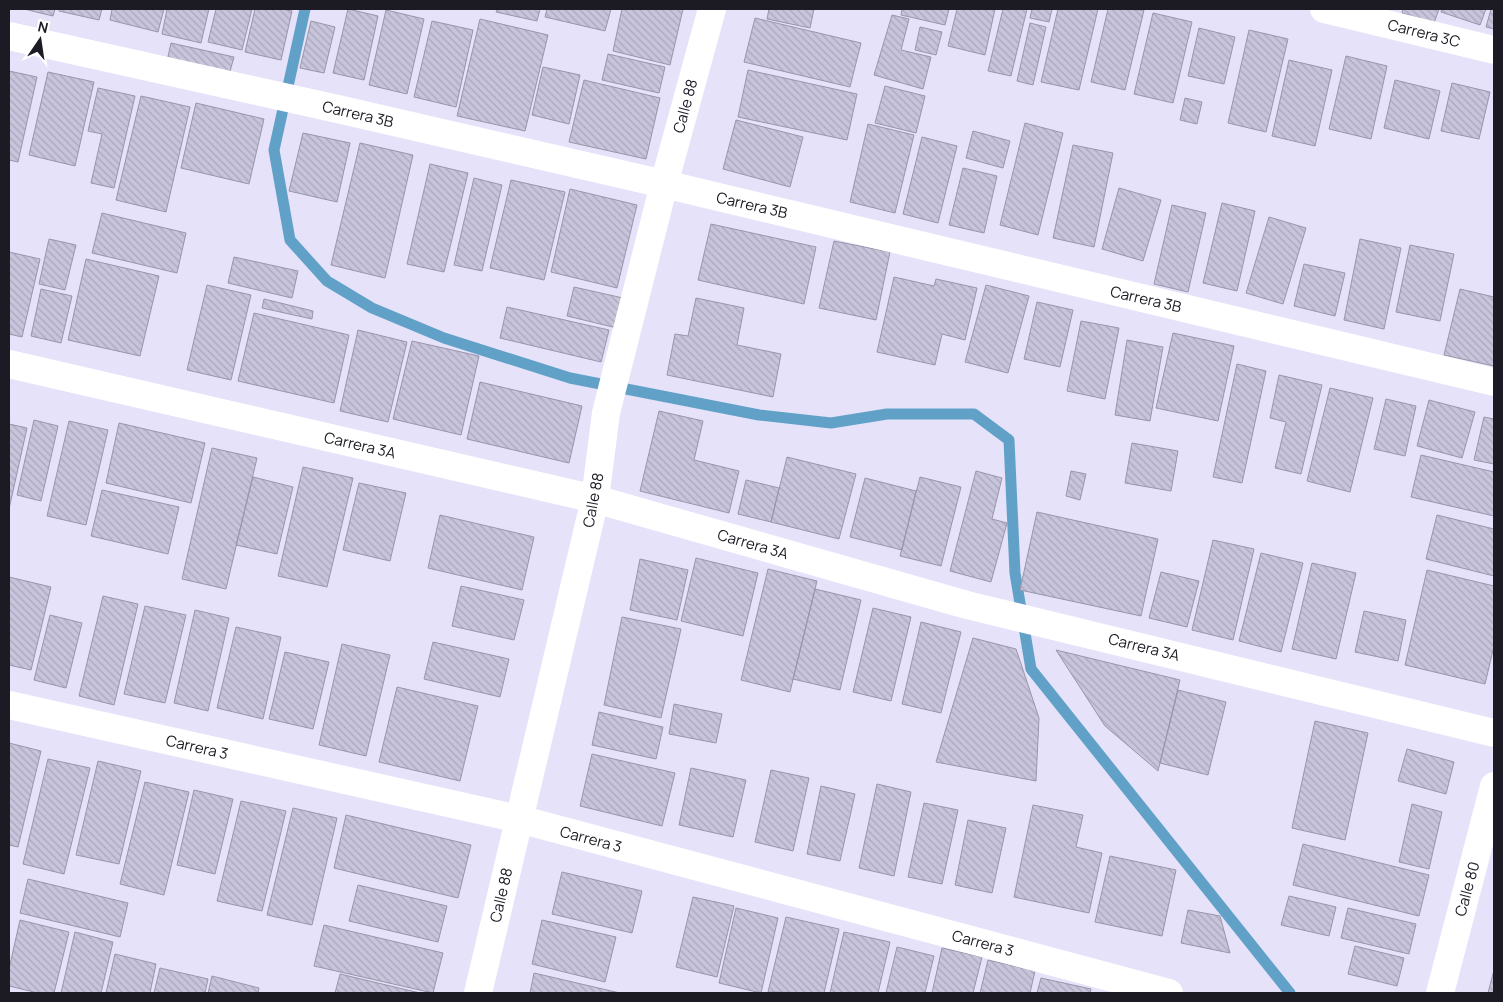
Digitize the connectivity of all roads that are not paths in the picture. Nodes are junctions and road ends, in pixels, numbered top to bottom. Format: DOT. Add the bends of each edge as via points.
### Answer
graph roads {
  1 [pos="712,9"];
  2 [pos="1324,9"];
  3 [pos="9,36"];
  4 [pos="1494,50"];
  5 [pos="664,184"];
  6 [pos="9,364"];
  7 [pos="1494,382"];
  8 [pos="595,499"];
  9 [pos="9,706"];
  10 [pos="1494,733"];
  11 [pos="1494,786"];
  12 [pos="519,819"];
  13 [pos="478,993"];
  14 [pos="1169,993"];
  15 [pos="1440,993"];
  1 -- 5 [label="street, Calle 88"];
  2 -- 4 [label="street, Carrera 3C"];
  3 -- 5 [label="street, Carrera 3B"];
  5 -- 7 [label="street, Carrera 3B"];
  5 -- 8 [label="street, Calle 88" via="606,413"];
  6 -- 8 [label="street, Carrera 3A"];
  8 -- 10 [label="street, Carrera 3A" via="967,605"];
  8 -- 12 [label="street, Calle 88"];
  9 -- 12 [label="street, Carrera 3"];
  11 -- 15 [label="street, Calle 80"];
  12 -- 13 [label="street, Calle 88"];
  12 -- 14 [label="street, Carrera 3"];
}
